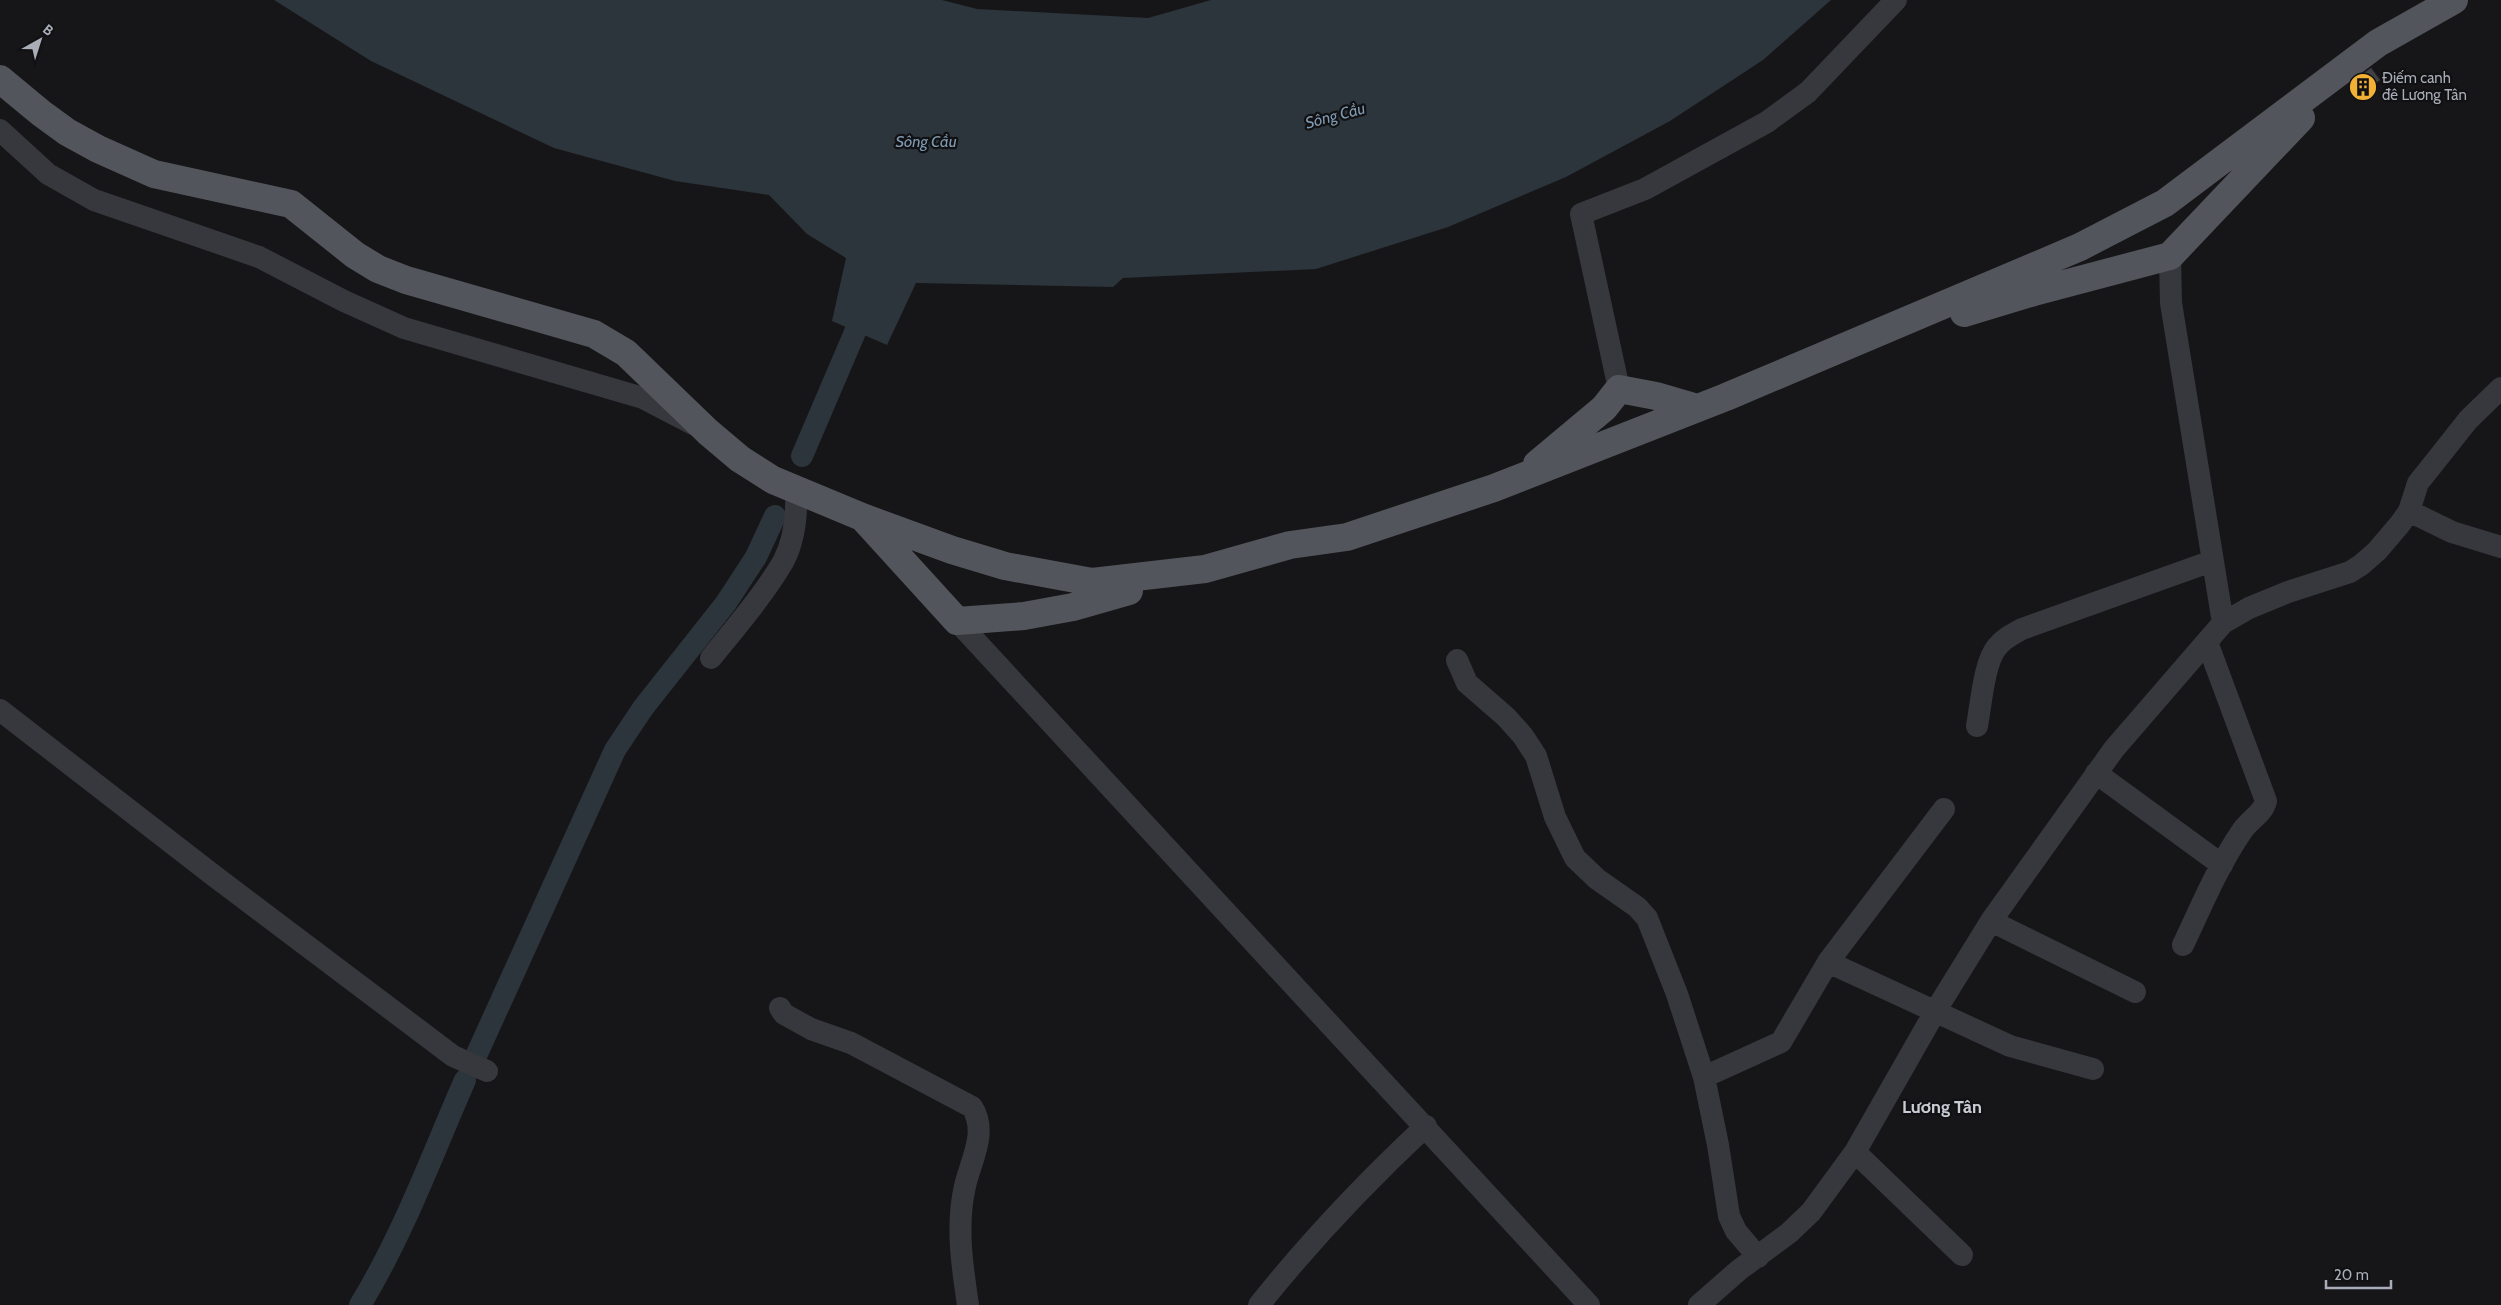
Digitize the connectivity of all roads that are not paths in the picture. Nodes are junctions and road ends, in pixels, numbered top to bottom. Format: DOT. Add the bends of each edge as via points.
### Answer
graph roads {
  1 [pos="1896,0"];
  2 [pos="2429,0"];
  3 [pos="2454,0"];
  4 [pos="2378,43"];
  5 [pos="2341,71"];
  6 [pos="0,79"];
  7 [pos="0,130"];
  8 [pos="2170,256"];
  9 [pos="1882,331"];
  10 [pos="2501,388"];
  11 [pos="1619,389"];
  12 [pos="1697,408"];
  13 [pos="708,432"];
  14 [pos="1528,475"];
  15 [pos="796,490"];
  16 [pos="2408,511"];
  17 [pos="862,517"];
  18 [pos="2501,547"];
  19 [pos="2212,561"];
  20 [pos="1205,568"];
  21 [pos="957,621"];
  22 [pos="2223,623"];
  23 [pos="2207,642"];
  24 [pos="711,658"];
  25 [pos="1457,660"];
  26 [pos="0,710"];
  27 [pos="1977,726"];
  28 [pos="2096,773"];
  29 [pos="1944,809"];
  30 [pos="2222,865"];
  31 [pos="1991,921"];
  32 [pos="2183,945"];
  33 [pos="1828,962"];
  34 [pos="2135,992"];
  35 [pos="780,1008"];
  36 [pos="1936,1010"];
  37 [pos="2093,1069"];
  38 [pos="487,1071"];
  39 [pos="1704,1077"];
  40 [pos="1426,1126"];
  41 [pos="1854,1152"];
  42 [pos="1962,1255"];
  43 [pos="1758,1257"];
  44 [pos="1707,1302"];
  45 [pos="968,1305"];
  46 [pos="1259,1305"];
  47 [pos="1589,1305"];
  1 -- 11 [label="street" via="1808,92 1767,122 1645,188 1581,214"];
  2 -- 4 [label="street"];
  3 -- 4 [label="main road"];
  4 -- 5 [label="main road"];
  5 -- 8 [label="main road" via="2298,122"];
  5 -- 9 [label="main road" via="2165,204 2080,247"];
  6 -- 13 [label="main road" via="67,132 119,160 177,180 291,204 355,255 378,269 594,334 637,362"];
  7 -- 13 [label="street" via="48,174 94,200 259,257 404,328 643,398"];
  8 -- 9 [label="main road" via="1972,311"];
  8 -- 19 [label="street" via="2170,303"];
  9 -- 12 [label="main road"];
  10 -- 16 [label="street" via="2468,420 2418,483"];
  11 -- 12 [label="main road"];
  11 -- 14 [label="main road" via="1604,408 1556,446"];
  12 -- 14 [label="main road"];
  13 -- 15 [label="main road" via="740,459 772,480"];
  14 -- 20 [label="main road" via="1347,537 1290,545"];
  15 -- 17 [label="main road"];
  15 -- 24 [label="street" via="797,511 783,561"];
  16 -- 18 [label="street" via="2452,532"];
  16 -- 22 [label="street" via="2377,551 2361,565 2249,608"];
  17 -- 20 [label="main road" via="1005,566 1092,582"];
  17 -- 21 [label="main road"];
  19 -- 22 [label="street"];
  19 -- 27 [label="street" via="2007,637 1990,658"];
  20 -- 21 [label="main road" via="1073,607 1024,616"];
  21 -- 40 [label="street"];
  22 -- 23 [label="street"];
  23 -- 28 [label="street"];
  23 -- 30 [label="street" via="2266,798 2264,807 2243,829"];
  25 -- 39 [label="street" via="1468,683 1506,717 1536,756 1555,817 1575,858 1647,918 1677,994"];
  26 -- 38 [label="street" via="453,1056"];
  28 -- 30 [label="street"];
  28 -- 31 [label="street"];
  29 -- 33 [label="street"];
  30 -- 32 [label="street"];
  31 -- 34 [label="street"];
  31 -- 36 [label="street"];
  33 -- 36 [label="street"];
  33 -- 39 [label="street" via="1782,1042"];
  35 -- 45 [label="street" via="784,1014 805,1026 851,1043 972,1107 978,1116 978,1143 961,1210 960,1233"];
  36 -- 37 [label="street" via="2010,1046"];
  36 -- 41 [label="street"];
  39 -- 43 [label="street" via="1729,1216 1736,1231"];
  40 -- 46 [label="street" via="1328,1223"];
  40 -- 47 [label="street"];
  41 -- 42 [label="street"];
  41 -- 43 [label="street" via="1811,1212"];
  43 -- 44 [label="street"];
}
